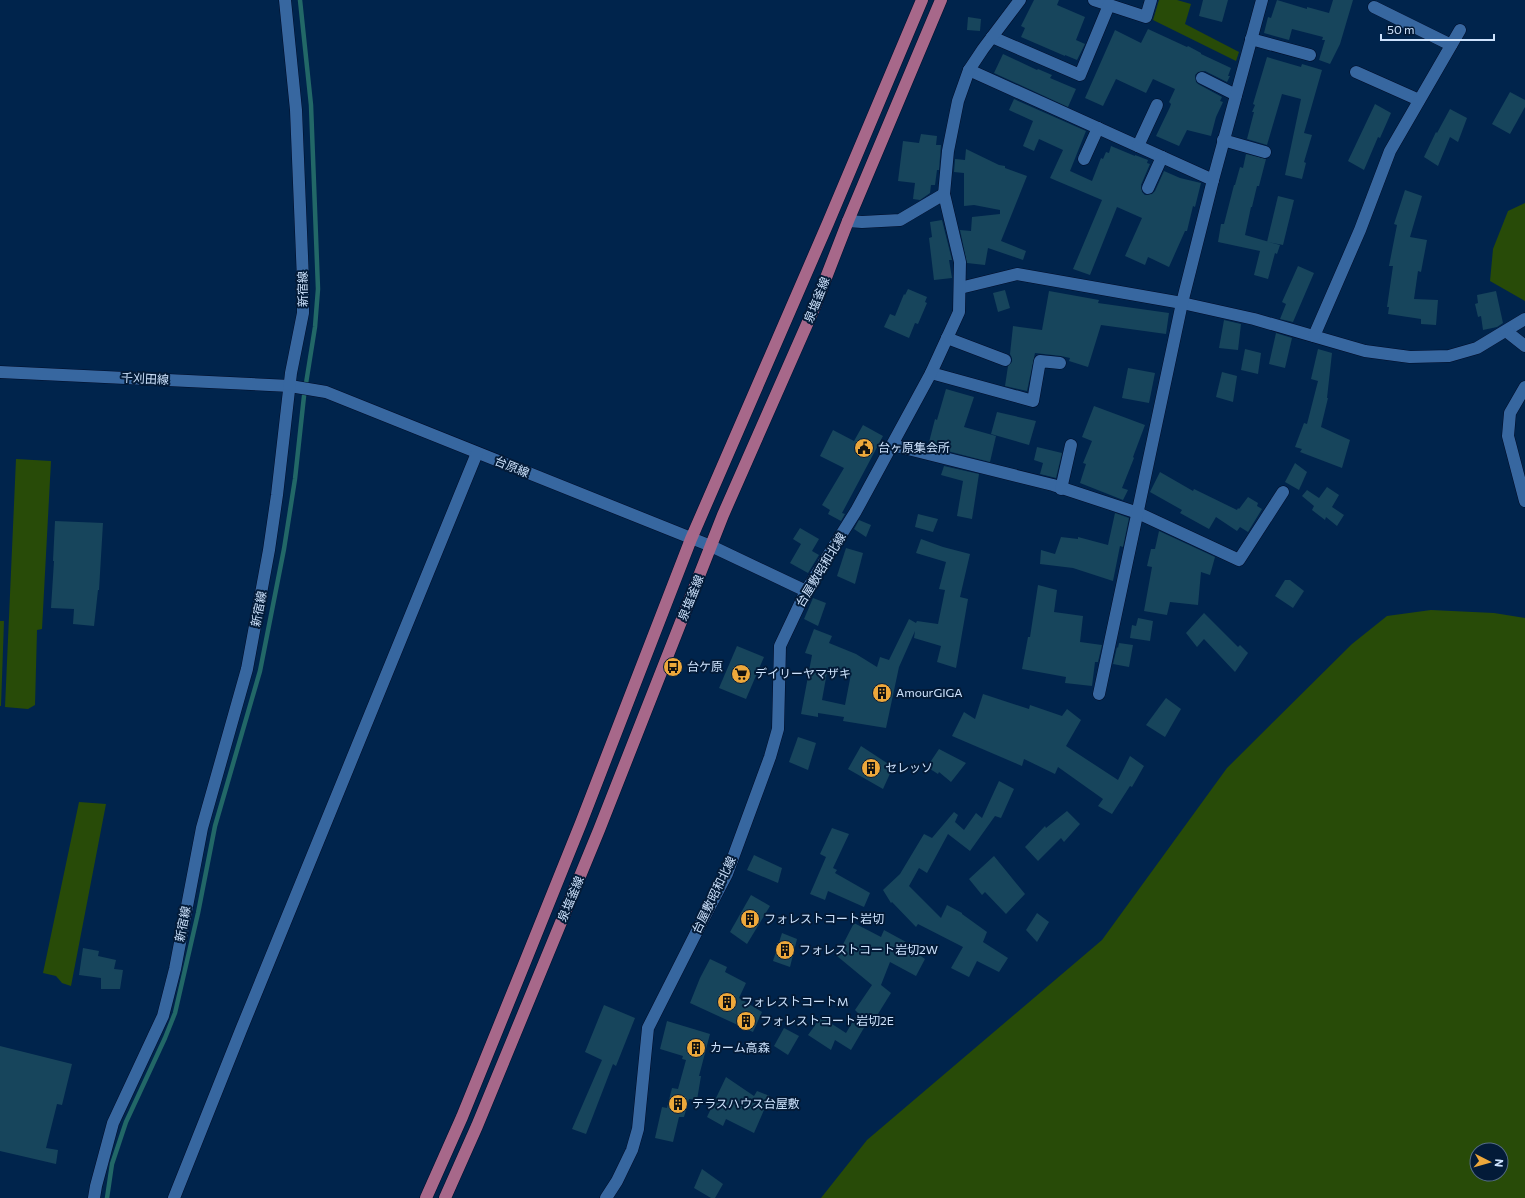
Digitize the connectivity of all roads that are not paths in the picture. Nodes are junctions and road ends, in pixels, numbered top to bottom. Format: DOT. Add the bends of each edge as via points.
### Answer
graph roads {
  1 [pos="285,0"];
  2 [pos="922,0"];
  3 [pos="941,0"];
  4 [pos="1020,0"];
  5 [pos="1094,0"];
  6 [pos="1151,0"];
  7 [pos="1262,0"];
  8 [pos="1109,5"];
  9 [pos="1374,7"];
  10 [pos="1460,30"];
  11 [pos="992,37"];
  12 [pos="1251,39"];
  13 [pos="1451,45"];
  14 [pos="1310,55"];
  15 [pos="969,70"];
  16 [pos="1356,72"];
  17 [pos="1202,78"];
  18 [pos="1236,95"];
  19 [pos="1419,100"];
  20 [pos="1157,104"];
  21 [pos="1098,128"];
  22 [pos="1223,140"];
  23 [pos="1138,146"];
  24 [pos="1266,152"];
  25 [pos="1162,157"];
  26 [pos="1084,159"];
  27 [pos="1213,180"];
  28 [pos="1148,188"];
  29 [pos="944,194"];
  30 [pos="848,221"];
  31 [pos="960,288"];
  32 [pos="1182,303"];
  33 [pos="1525,319"];
  34 [pos="1506,331"];
  35 [pos="1314,336"];
  36 [pos="947,338"];
  37 [pos="1525,346"];
  38 [pos="1005,360"];
  39 [pos="1060,363"];
  40 [pos="0,372"];
  41 [pos="931,373"];
  42 [pos="294,386"];
  43 [pos="1525,387"];
  44 [pos="312,390"];
  45 [pos="892,445"];
  46 [pos="1071,446"];
  47 [pos="477,453"];
  48 [pos="1061,489"];
  49 [pos="1283,492"];
  50 [pos="1525,501"];
  51 [pos="1138,513"];
  52 [pos="691,539"];
  53 [pos="711,546"];
  54 [pos="806,591"];
  55 [pos="1099,694"];
  56 [pos="94,1198"];
  57 [pos="174,1198"];
  58 [pos="426,1198"];
  59 [pos="445,1198"];
  60 [pos="606,1198"];
  1 -- 42 [label="street, 新宿線" via="296,110 303,280 303,313"];
  2 -- 52 [label="main road, 泉塩釜線"];
  3 -- 30 [label="main road, 泉塩釜線"];
  4 -- 11 [label="street, 台屋敷昭和北線"];
  5 -- 8 [label="street"];
  6 -- 8 [label="street" via="1146,17"];
  7 -- 12 [label="street"];
  8 -- 11 [label="street" via="1080,75"];
  9 -- 13 [label="street"];
  10 -- 13 [label="street"];
  11 -- 15 [label="street, 台屋敷昭和北線"];
  12 -- 14 [label="street"];
  12 -- 18 [label="street"];
  13 -- 19 [label="street"];
  15 -- 21 [label="street"];
  15 -- 29 [label="street, 台屋敷昭和北線" via="958,101 948,151"];
  16 -- 19 [label="street"];
  17 -- 18 [label="street"];
  18 -- 22 [label="street"];
  19 -- 35 [label="street" via="1390,151 1360,230"];
  20 -- 23 [label="street"];
  21 -- 23 [label="street"];
  21 -- 26 [label="street"];
  22 -- 24 [label="street"];
  22 -- 27 [label="street"];
  23 -- 25 [label="street"];
  25 -- 27 [label="street"];
  25 -- 28 [label="street"];
  27 -- 32 [label="street"];
  29 -- 30 [label="street" via="900,220"];
  29 -- 31 [label="street, 台屋敷昭和北線" via="960,262"];
  30 -- 53 [label="main road, 泉塩釜線" via="815,306"];
  31 -- 32 [label="street" via="1017,274"];
  31 -- 36 [label="street, 台屋敷昭和北線" via="959,312"];
  32 -- 35 [label="street"];
  32 -- 51 [label="street"];
  33 -- 34 [label="street"];
  34 -- 35 [label="street" via="1477,348 1449,356 1410,357 1365,351"];
  34 -- 37 [label="street"];
  36 -- 38 [label="street"];
  36 -- 41 [label="street, 台屋敷昭和北線"];
  39 -- 41 [label="street" via="1040,361 1032,401"];
  40 -- 42 [label="street, 千刈田線"];
  41 -- 45 [label="street, 台屋敷昭和北線"];
  42 -- 44 [label="street, 千刈田線"];
  42 -- 56 [label="street, 新宿線" via="269,550 247,669 202,828 175,969 163,1016 113,1123"];
  43 -- 50 [label="street" via="1510,413 1508,436"];
  44 -- 47 [label="street, 台原線" via="326,392"];
  45 -- 48 [label="street"];
  45 -- 54 [label="street, 台屋敷昭和北線" via="856,511"];
  46 -- 48 [label="street"];
  47 -- 52 [label="street, 台原線"];
  47 -- 57 [label="street"];
  48 -- 51 [label="street"];
  49 -- 51 [label="street" via="1239,560"];
  51 -- 55 [label="street"];
  52 -- 53 [label="street, 台原線"];
  52 -- 58 [label="main road, 泉塩釜線" via="525,962"];
  53 -- 54 [label="street, 台原線"];
  53 -- 59 [label="main road, 泉塩釜線" via="600,830"];
  54 -- 60 [label="street, 台屋敷昭和北線" via="780,646 778,729 770,757 727,874 648,1028 638,1129 632,1150"];
}
